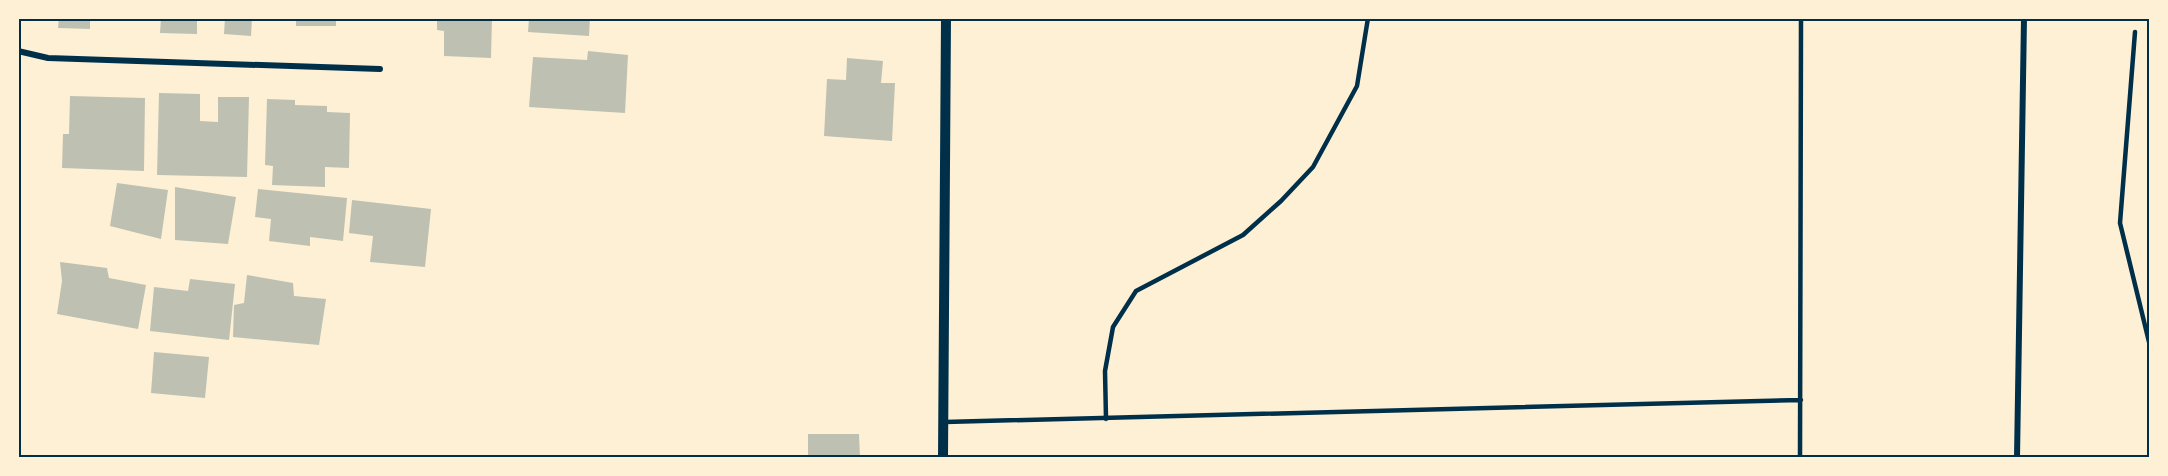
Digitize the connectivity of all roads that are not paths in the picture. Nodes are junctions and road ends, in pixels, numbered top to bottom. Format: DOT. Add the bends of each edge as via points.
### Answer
graph roads {
  1 [pos="946,18"];
  2 [pos="1368,18"];
  3 [pos="1801,18"];
  4 [pos="2024,18"];
  5 [pos="2135,32"];
  6 [pos="18,51"];
  7 [pos="380,69"];
  8 [pos="2150,346"];
  9 [pos="1801,400"];
  10 [pos="1106,419"];
  11 [pos="942,422"];
  12 [pos="942,458"];
  13 [pos="1800,458"];
  14 [pos="2017,458"];
  1 -- 11 [label="street"];
  2 -- 10 [label="lane" via="1357,86 1312,167 1243,235 1136,291 1113,327 1105,371"];
  3 -- 9 [label="lane"];
  4 -- 14 [label="street"];
  5 -- 8 [label="lane" via="2120,223"];
  6 -- 7 [label="street" via="48,58"];
  9 -- 10 [label="lane"];
  9 -- 13 [label="lane"];
  10 -- 11 [label="lane"];
  11 -- 12 [label="street"];
}
